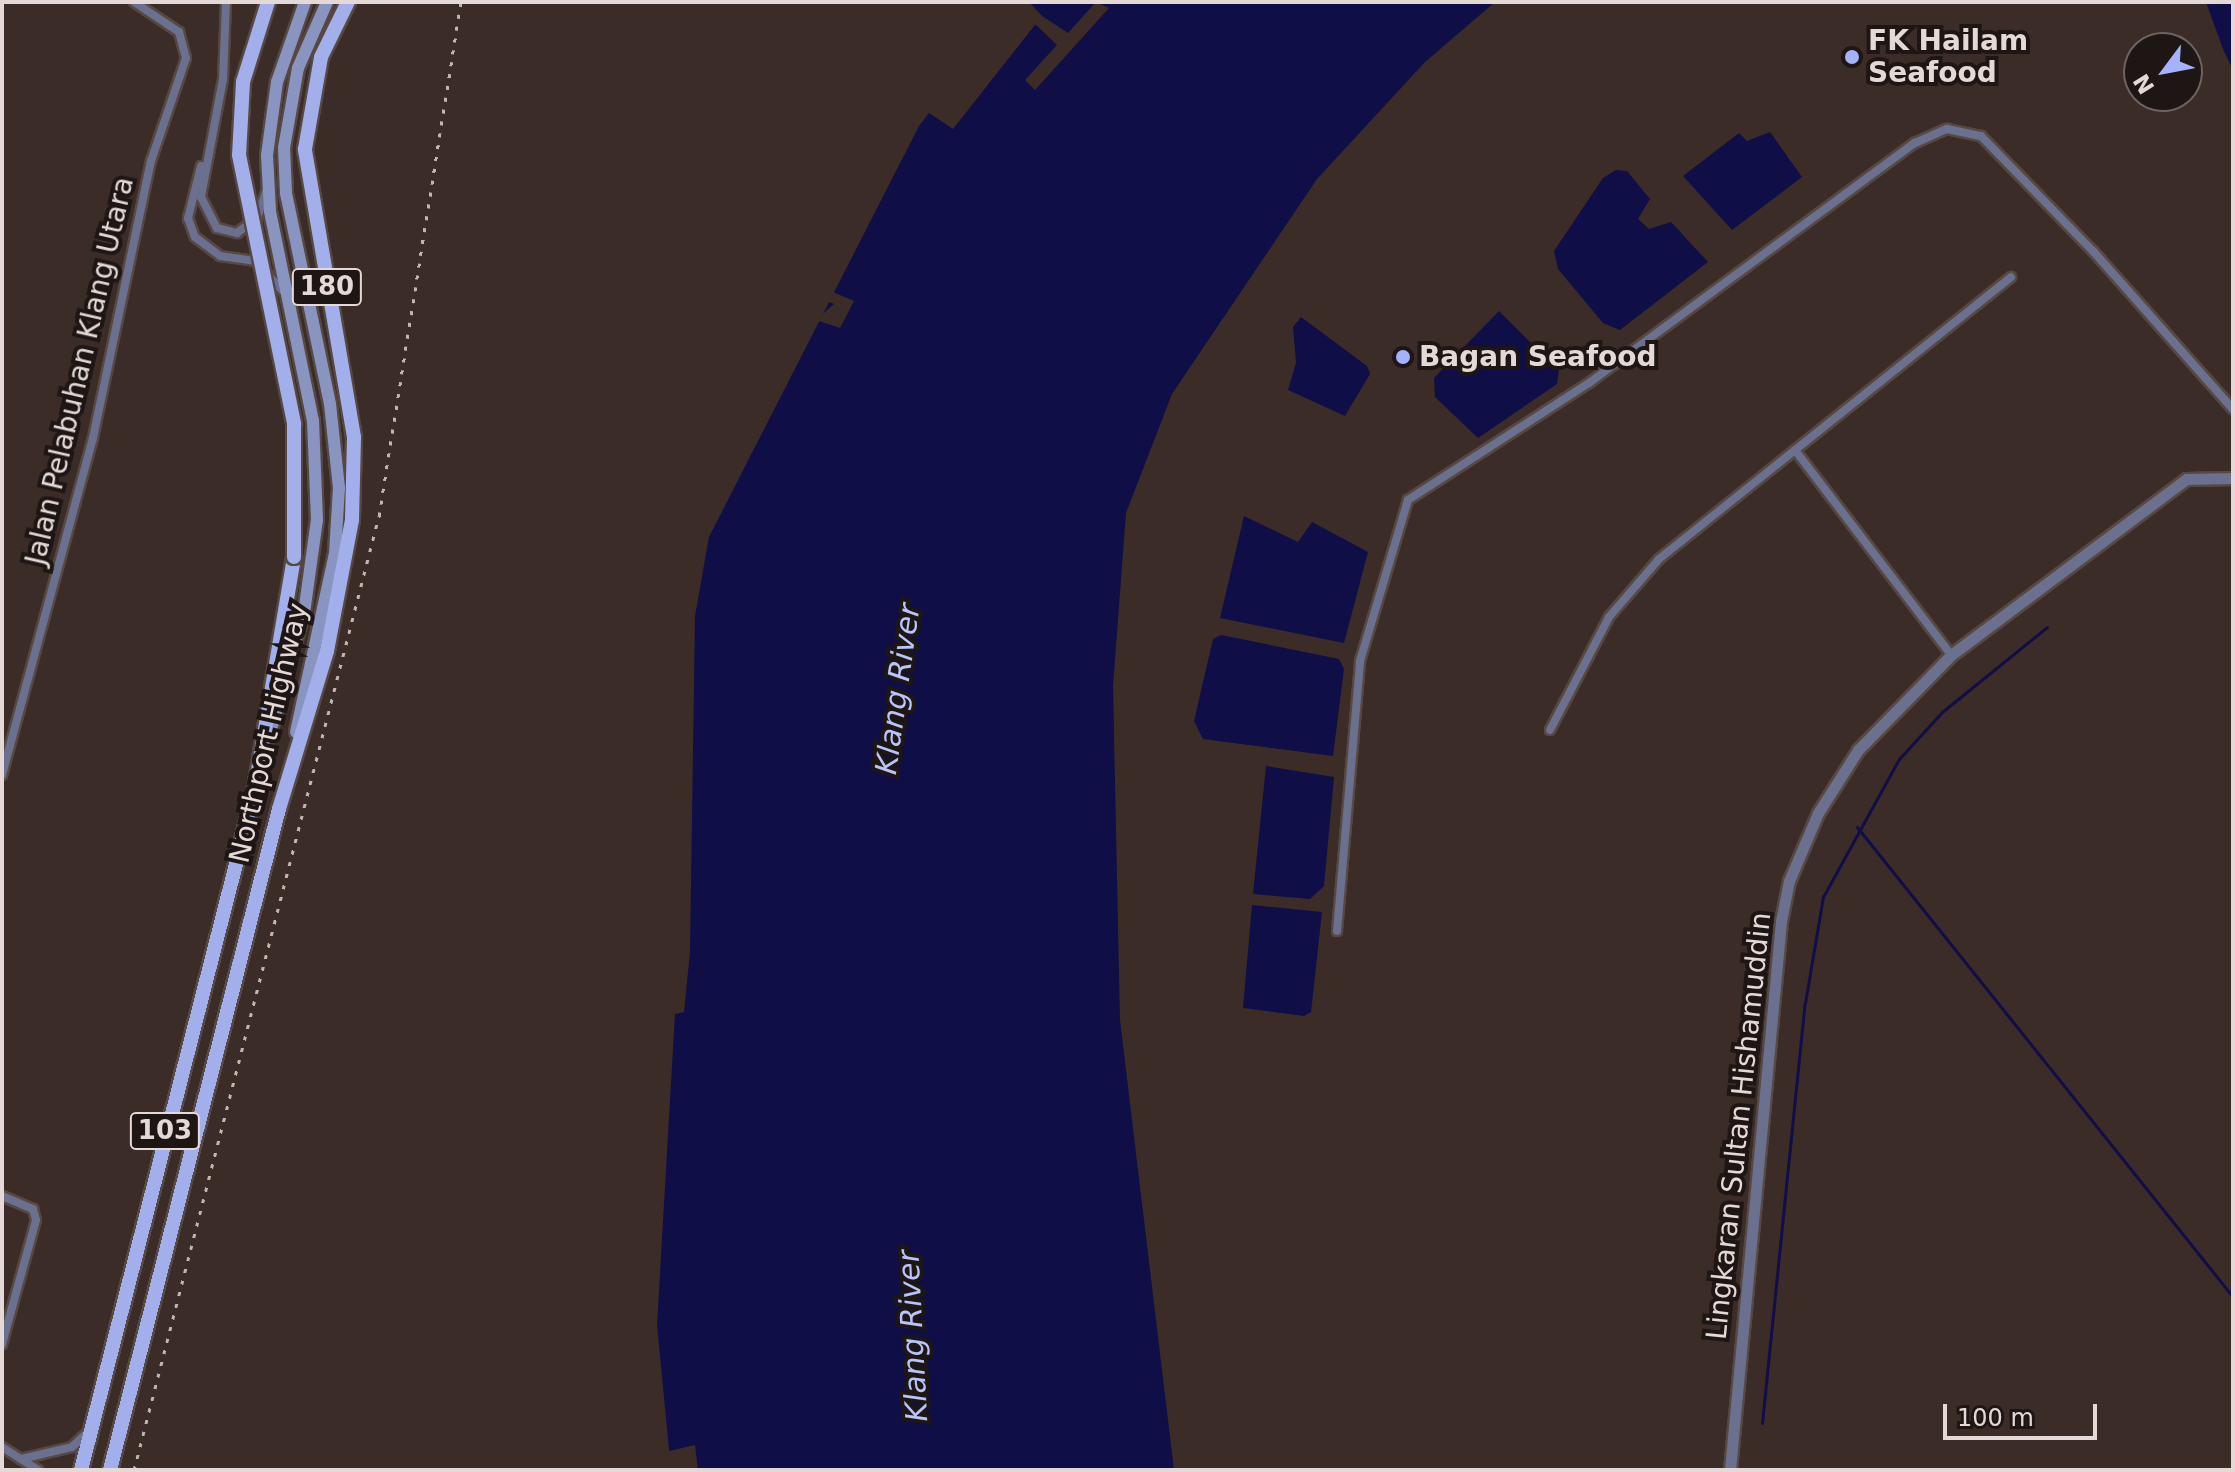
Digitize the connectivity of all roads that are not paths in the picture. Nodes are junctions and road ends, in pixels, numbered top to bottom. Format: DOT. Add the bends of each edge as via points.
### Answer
graph roads {
  1 [pos="134,2"];
  2 [pos="226,2"];
  3 [pos="268,2"];
  4 [pos="305,2"];
  5 [pos="326,2"];
  6 [pos="348,2"];
  7 [pos="209,142"];
  8 [pos="268,187"];
  9 [pos="2011,277"];
  10 [pos="293,314"];
  11 [pos="2233,409"];
  12 [pos="1795,450"];
  13 [pos="2233,478"];
  14 [pos="1951,655"];
  15 [pos="1550,730"];
  16 [pos="2,775"];
  17 [pos="254,794"];
  18 [pos="279,809"];
  19 [pos="1337,931"];
  20 [pos="2,1196"];
  21 [pos="2,1344"];
  22 [pos="88,1432"];
  23 [pos="2,1447"];
  24 [pos="21,1459"];
  25 [pos="38,1470"];
  26 [pos="81,1470"];
  27 [pos="110,1470"];
  28 [pos="1730,1470"];
  1 -- 16 [label="street, Jalan Pelabuhan Klang Utara" via="179,32 186,58 151,161 93,438"];
  2 -- 7 [label="street" via="223,79"];
  3 -- 17 [label="main road, 180, bridge" via="243,82 239,155 294,424 294,557"];
  4 -- 8 [label="main road, Northport Highway / 103" via="277,82"];
  5 -- 18 [label="main road, Northport Highway / 103" via="298,68 284,148 293,233 337,446 335,553"];
  6 -- 18 [label="main road, 180" via="321,57 305,149 357,481 324,664"];
  7 -- 8 [label="street" via="201,197 217,228 244,229 257,218"];
  7 -- 10 [label="street" via="188,218 195,237 207,250 255,261 277,278"];
  8 -- 10 [label="main road, Northport Highway / 103"];
  9 -- 12 [label="street"];
  10 -- 17 [label="main road, Northport Highway / 103" via="313,421 315,545 305,606"];
  11 -- 19 [label="street" via="2093,251 1981,136 1947,129 1915,143 1589,383 1408,500 1360,661"];
  12 -- 14 [label="street"];
  12 -- 15 [label="street" via="1726,501 1634,586 1573,678"];
  13 -- 14 [label="street, Lingkaran Sultan Hishamuddin" via="2186,479"];
  14 -- 28 [label="street, Lingkaran Sultan Hishamuddin" via="1858,750 1818,813 1789,881 1767,1028"];
  17 -- 22 [label="main road, Northport Highway / 103"];
  18 -- 27 [label="main road, Northport Highway / 103"];
  20 -- 21 [label="street" via="24,1203 36,1220"];
  22 -- 24 [label="street" via="72,1447"];
  22 -- 26 [label="main road, Northport Highway / 103"];
  23 -- 24 [label="street"];
  24 -- 25 [label="street"];
}
